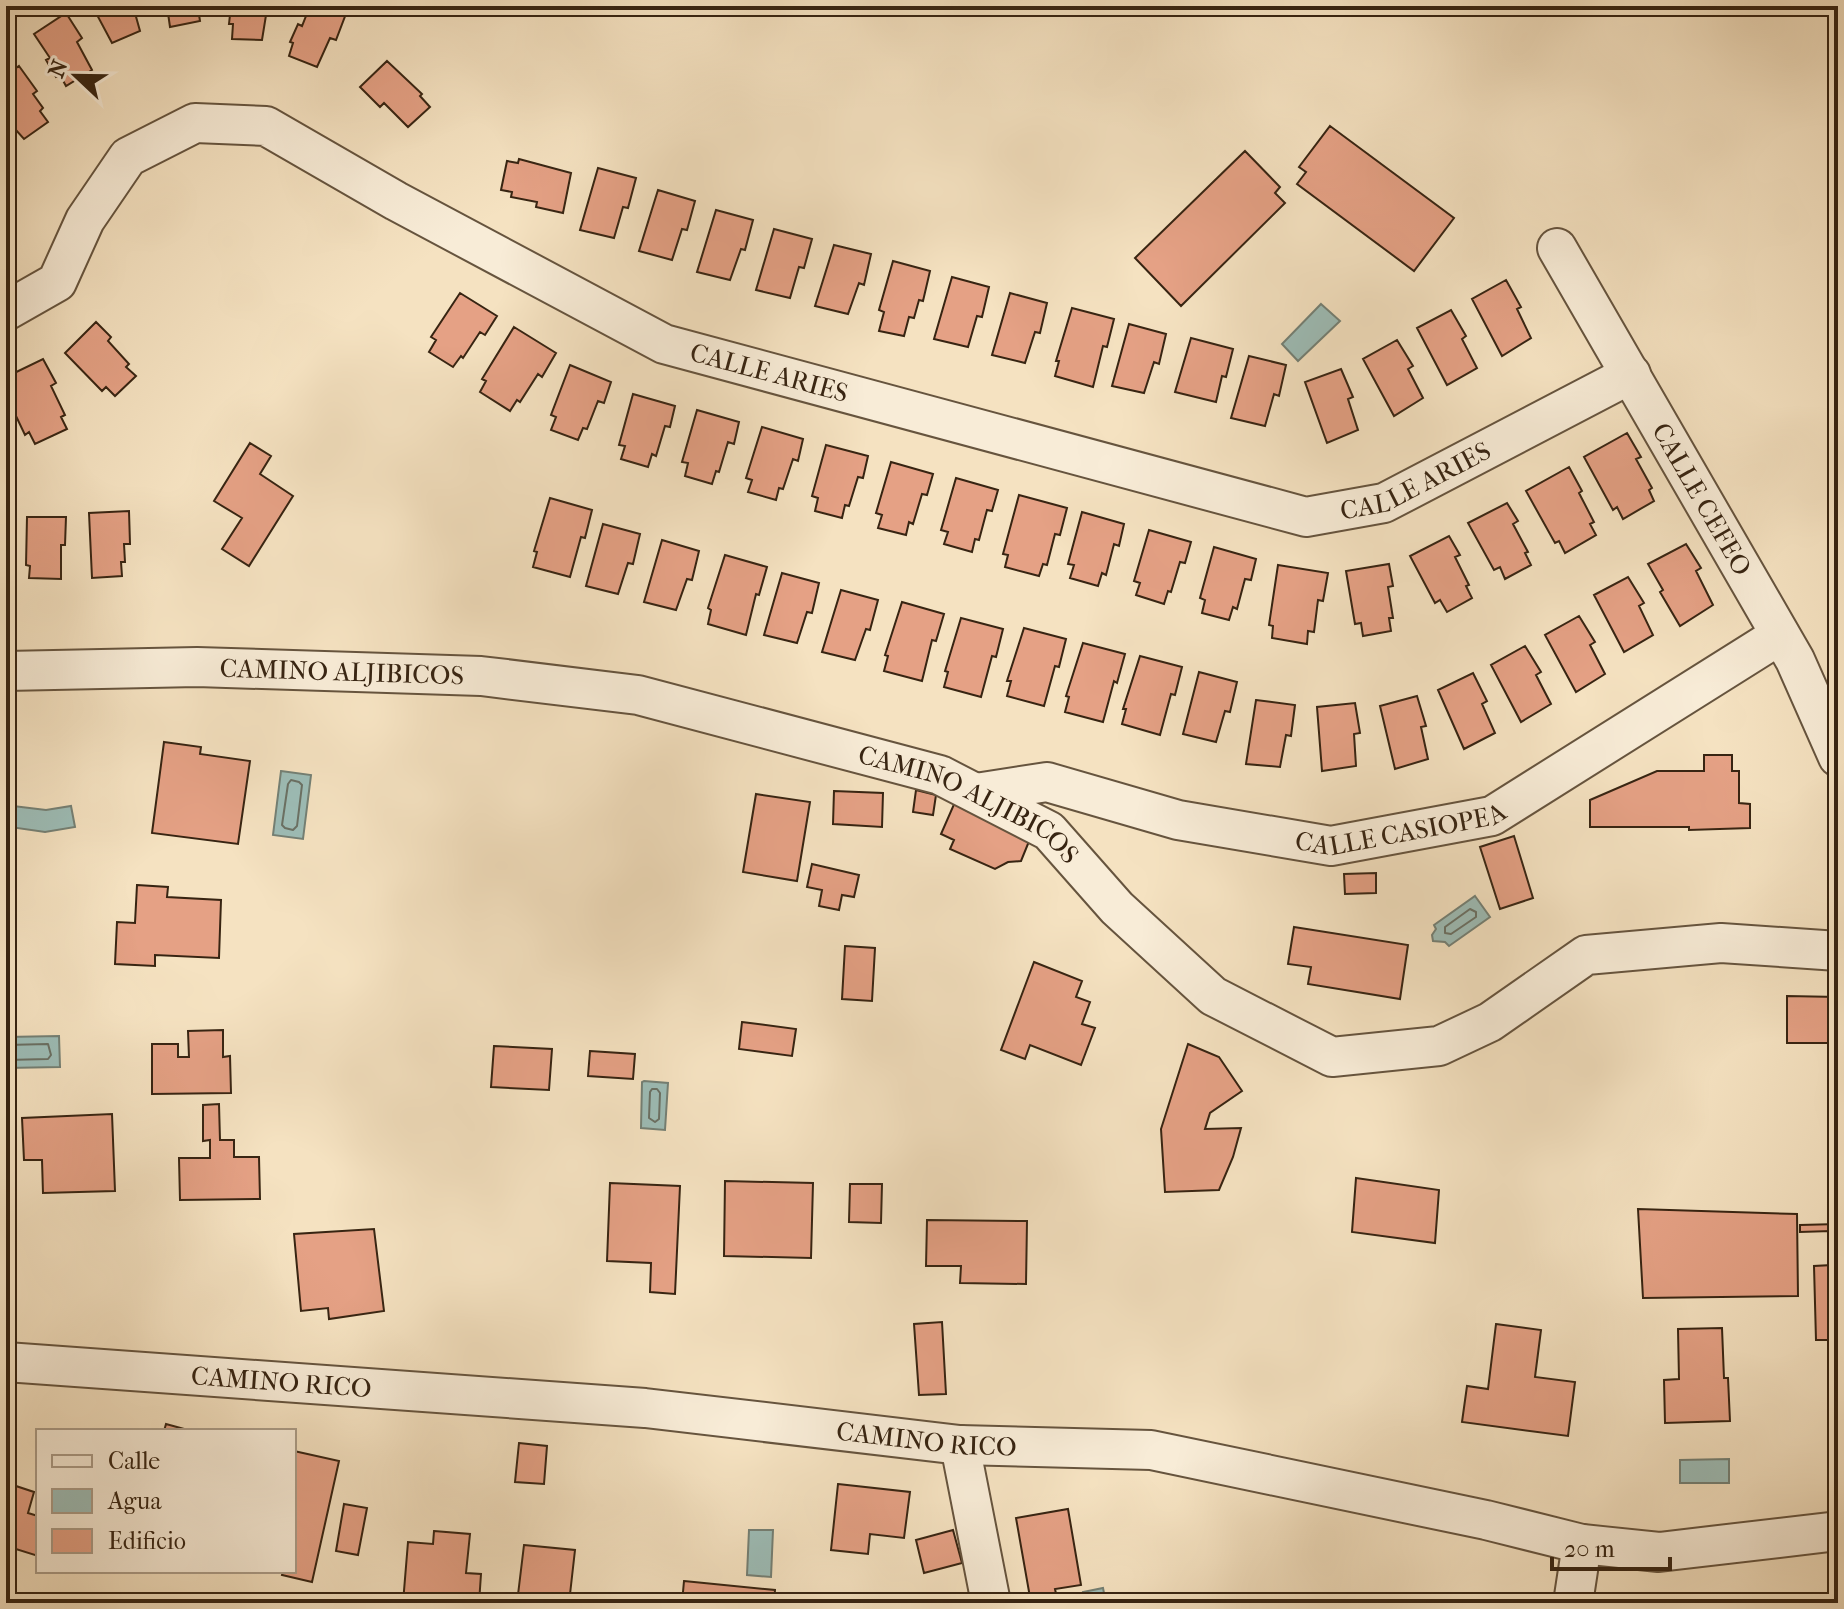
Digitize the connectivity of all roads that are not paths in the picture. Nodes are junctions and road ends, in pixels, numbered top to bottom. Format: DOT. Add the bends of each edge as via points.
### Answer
graph roads {
  1 [pos="1557,248"];
  2 [pos="6,311"];
  3 [pos="1631,374"];
  4 [pos="1780,635"];
  5 [pos="6,671"];
  6 [pos="1838,757"];
  7 [pos="976,793"];
  8 [pos="1838,951"];
  9 [pos="6,1362"];
  10 [pos="960,1445"];
  11 [pos="1838,1531"];
  12 [pos="1582,1544"];
  13 [pos="991,1603"];
  14 [pos="1573,1603"];
  1 -- 3 [label="street, CALLE CEFEO"];
  2 -- 3 [label="street, CALLE ARIES" via="57,282 85,220 128,157 195,123 266,126 664,344 1306,517 1384,503"];
  3 -- 4 [label="street, CALLE CEFEO"];
  4 -- 6 [label="street, CALLE CEFEO"];
  4 -- 7 [label="street, CALLE CASIOPEA" via="1492,816 1331,846 1178,820 1047,782"];
  5 -- 7 [label="street, CAMINO ALJIBICOS" via="197,667 465,675 623,693 940,775"];
  7 -- 8 [label="street, CAMINO ALJIBICOS" via="1049,831 1117,908 1213,996 1332,1057 1439,1046 1490,1022 1586,955 1721,943"];
  9 -- 10 [label="street, CAMINO RICO" via="645,1408"];
  10 -- 12 [label="street, CAMINO RICO" via="1151,1450"];
  10 -- 13 [label="street"];
  11 -- 12 [label="street, CAMINO RICO" via="1659,1552"];
  12 -- 14 [label="street"];
}
